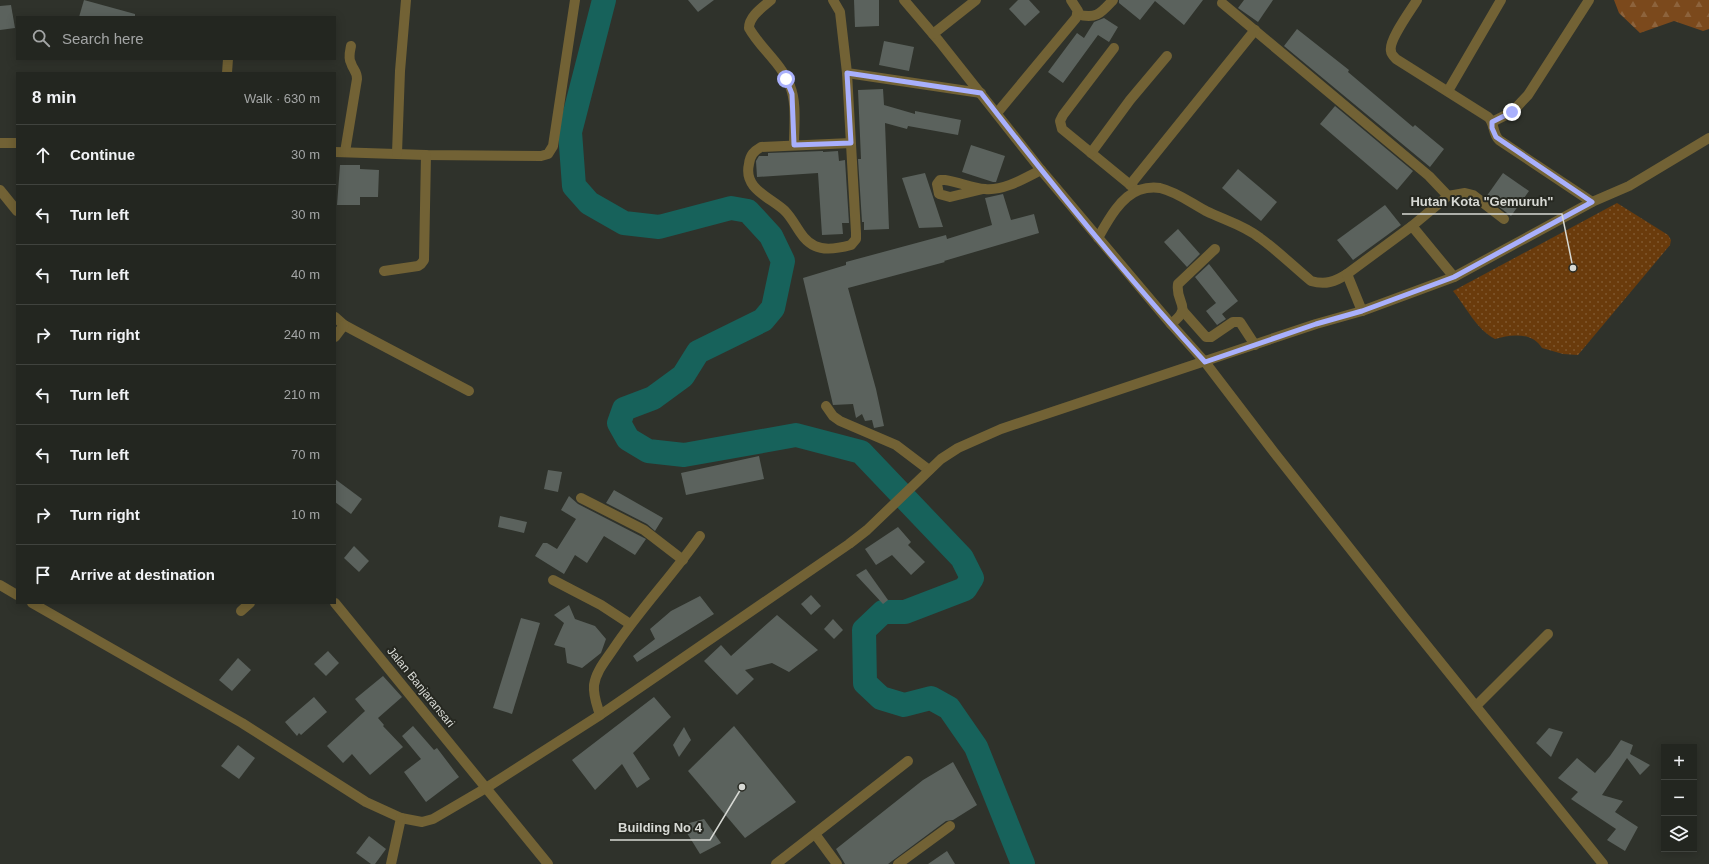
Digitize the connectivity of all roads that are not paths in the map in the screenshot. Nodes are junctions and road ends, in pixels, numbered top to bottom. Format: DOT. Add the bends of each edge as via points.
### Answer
graph roads {
  1 [pos="406,0"];
  2 [pos="575,0"];
  3 [pos="772,0"];
  4 [pos="833,0"];
  5 [pos="904,0"];
  6 [pos="976,0"];
  7 [pos="1071,0"];
  8 [pos="1113,0"];
  9 [pos="1417,0"];
  10 [pos="1500,0"];
  11 [pos="1589,0"];
  12 [pos="1222,3"];
  13 [pos="1077,14"];
  14 [pos="1255,30"];
  15 [pos="933,34"];
  16 [pos="351,46"];
  17 [pos="1114,48"];
  18 [pos="1166,56"];
  19 [pos="228,60"];
  20 [pos="227,72"];
  21 [pos="847,73"];
  22 [pos="1448,91"];
  23 [pos="981,93"];
  24 [pos="997,113"];
  25 [pos="1492,122"];
  26 [pos="1709,138"];
  27 [pos="0,143"];
  28 [pos="16,143"];
  29 [pos="851,143"];
  30 [pos="794,145"];
  31 [pos="336,152"];
  32 [pos="346,152"];
  33 [pos="1091,153"];
  34 [pos="397,154"];
  35 [pos="426,155"];
  36 [pos="1041,170"];
  37 [pos="1134,188"];
  38 [pos="983,189"];
  39 [pos="0,190"];
  40 [pos="1448,196"];
  41 [pos="1592,202"];
  42 [pos="16,210"];
  43 [pos="1504,219"];
  44 [pos="1412,226"];
  45 [pos="1098,238"];
  46 [pos="1215,249"];
  47 [pos="384,272"];
  48 [pos="1347,274"];
  49 [pos="1454,277"];
  50 [pos="1362,311"];
  51 [pos="1183,312"];
  52 [pos="336,318"];
  53 [pos="1171,324"];
  54 [pos="344,325"];
  55 [pos="336,335"];
  56 [pos="1255,345"];
  57 [pos="1205,362"];
  58 [pos="469,391"];
  59 [pos="826,406"];
  60 [pos="929,470"];
  61 [pos="581,498"];
  62 [pos="700,536"];
  63 [pos="683,560"];
  64 [pos="553,580"];
  65 [pos="0,585"];
  66 [pos="16,594"];
  67 [pos="34,604"];
  68 [pos="249,604"];
  69 [pos="336,604"];
  70 [pos="241,612"];
  71 [pos="630,624"];
  72 [pos="1548,634"];
  73 [pos="1476,706"];
  74 [pos="600,715"];
  75 [pos="908,761"];
  76 [pos="486,788"];
  77 [pos="401,818"];
  78 [pos="950,826"];
  79 [pos="815,834"];
  80 [pos="391,864"];
  81 [pos="548,864"];
  82 [pos="776,864"];
  83 [pos="837,864"];
  84 [pos="898,864"];
  85 [pos="1603,864"];
  1 -- 34 [label="street"];
  2 -- 35 [label="street" via="551,151 541,156"];
  3 -- 30 [label="street" via="754,15 749,28 790,86 794,115"];
  4 -- 21 [label="street" via="840,12"];
  5 -- 15 [label="street"];
  6 -- 15 [label="street"];
  7 -- 13 [label="street" via="1077,7"];
  8 -- 13 [label="street" via="1100,14 1089,17"];
  9 -- 22 [label="street" via="1392,41 1391,51 1396,59"];
  10 -- 22 [label="street"];
  11 -- 25 [label="street" via="1528,95 1512,112"];
  12 -- 14 [label="street"];
  13 -- 24 [label="street"];
  14 -- 37 [label="street"];
  14 -- 40 [label="street" via="1429,176"];
  15 -- 23 [label="street"];
  16 -- 32 [label="street" via="349,59 357,79"];
  17 -- 33 [label="street" via="1060,121 1062,129"];
  18 -- 33 [label="street"];
  19 -- 20 [label="street"];
  21 -- 23 [label="street"];
  21 -- 29 [label="street"];
  22 -- 25 [label="street"];
  23 -- 24 [label="street"];
  24 -- 36 [label="street"];
  25 -- 41 [label="street" via="1493,133 1498,140"];
  26 -- 41 [label="street" via="1630,186"];
  27 -- 28 [label="street"];
  29 -- 30 [label="street"];
  29 -- 30 [label="street" via="856,239 851,245 822,248 805,239 786,211 752,185 748,178 748,167 754,151 761,147"];
  31 -- 32 [label="street"];
  32 -- 34 [label="street"];
  33 -- 37 [label="street"];
  34 -- 35 [label="street"];
  35 -- 47 [label="street" via="424,260 418,266"];
  36 -- 38 [label="street" via="999,188"];
  36 -- 45 [label="street"];
  37 -- 45 [label="street"];
  37 -- 48 [label="street" via="1159,188 1174,193 1207,212 1245,228 1261,238 1311,281 1328,283"];
  39 -- 42 [label="street"];
  40 -- 43 [label="street" via="1465,193 1473,195"];
  40 -- 44 [label="street"];
  41 -- 49 [label="street"];
  44 -- 48 [label="street"];
  44 -- 49 [label="street"];
  45 -- 53 [label="street"];
  46 -- 51 [label="street" via="1178,284 1177,290"];
  48 -- 50 [label="street"];
  49 -- 50 [label="street"];
  50 -- 56 [label="street"];
  51 -- 53 [label="street"];
  51 -- 56 [label="street" via="1206,337 1211,338 1234,322 1240,322"];
  52 -- 54 [label="street"];
  53 -- 57 [label="street"];
  54 -- 55 [label="street"];
  54 -- 58 [label="street"];
  56 -- 57 [label="street"];
  57 -- 60 [label="street" via="980,437 958,448"];
  57 -- 73 [label="street"];
  59 -- 60 [label="street" via="840,421 896,445"];
  60 -- 74 [label="street" via="867,530"];
  61 -- 63 [label="street" via="644,530"];
  62 -- 63 [label="street"];
  63 -- 71 [label="street"];
  64 -- 71 [label="street" via="601,605"];
  65 -- 66 [label="street"];
  67 -- 77 [label="street" via="242,723 366,802"];
  68 -- 70 [label="street"];
  69 -- 76 [label="street, Jalan Banjaransari"];
  71 -- 74 [label="street" via="597,674 594,697"];
  72 -- 73 [label="street"];
  73 -- 85 [label="street"];
  74 -- 76 [label="street"];
  75 -- 79 [label="street"];
  76 -- 77 [label="street" via="433,820 422,822"];
  76 -- 81 [label="street, Jalan Banjaransari"];
  77 -- 80 [label="street"];
  78 -- 84 [label="street"];
  79 -- 82 [label="street"];
  79 -- 83 [label="street"];
}
